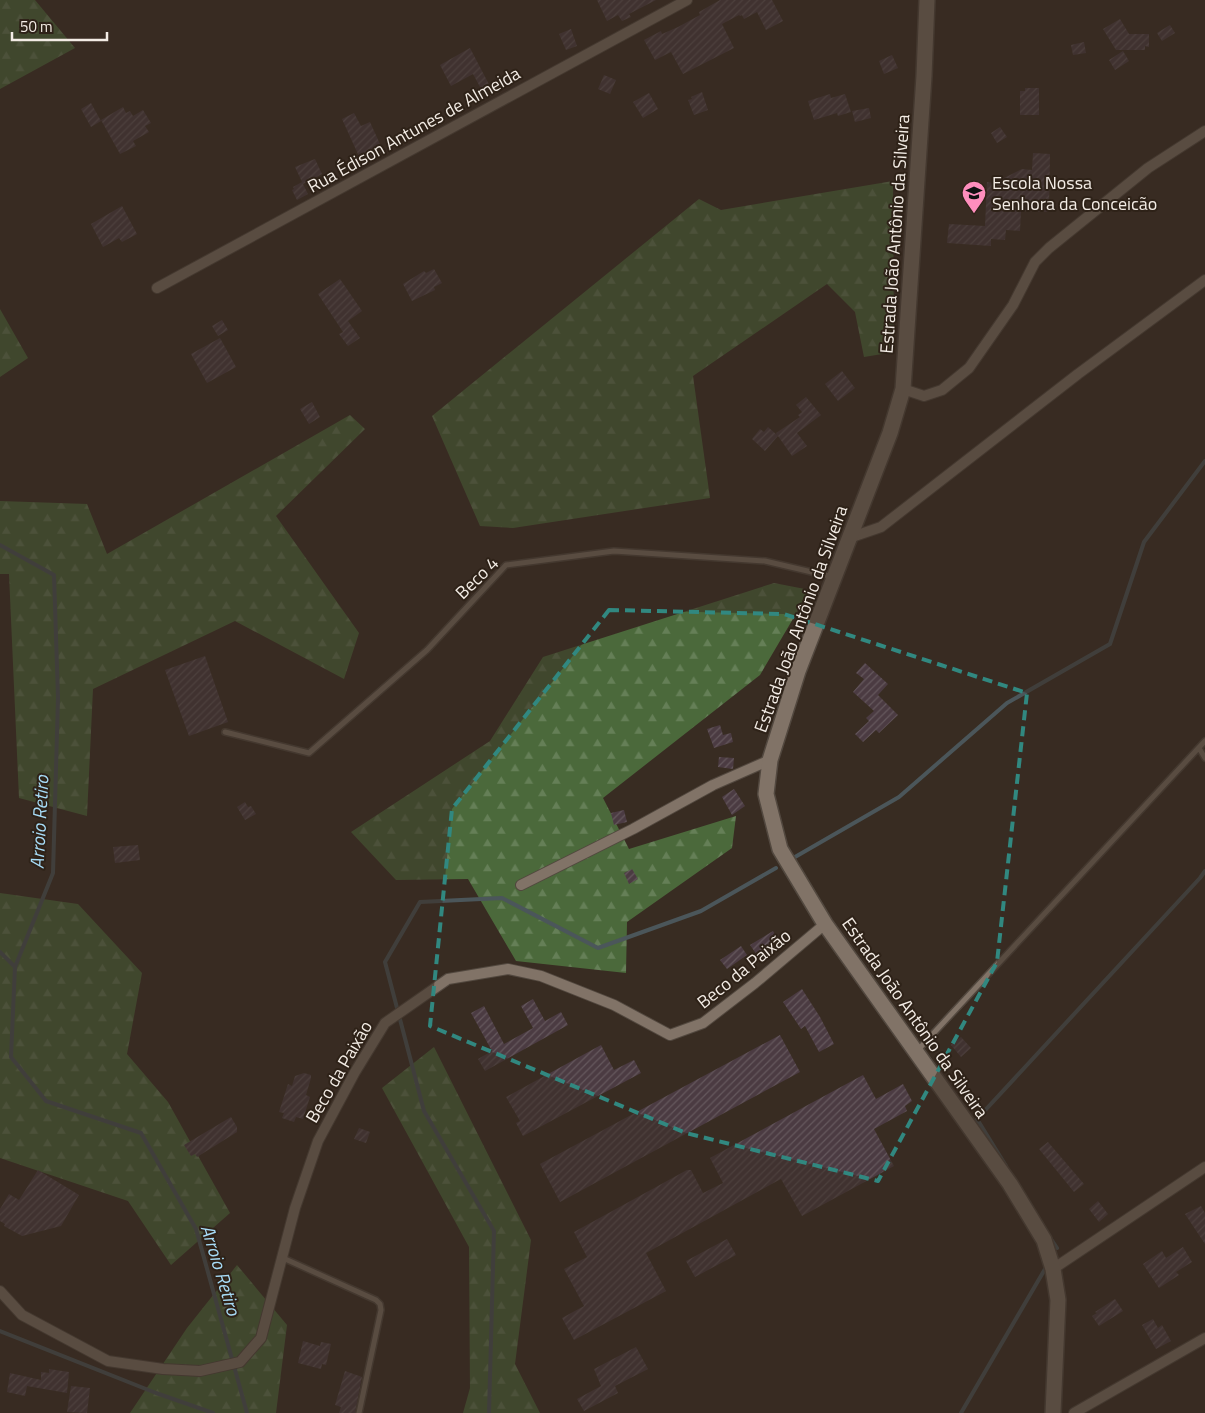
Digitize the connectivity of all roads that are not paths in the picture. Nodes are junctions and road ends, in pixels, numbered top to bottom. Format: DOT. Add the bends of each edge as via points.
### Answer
graph roads {
  1 [pos="687,0"];
  2 [pos="927,0"];
  3 [pos="1205,131"];
  4 [pos="1205,280"];
  5 [pos="157,288"];
  6 [pos="903,389"];
  7 [pos="849,538"];
  8 [pos="834,577"];
  9 [pos="225,732"];
  10 [pos="1205,741"];
  11 [pos="1199,748"];
  12 [pos="1205,758"];
  13 [pos="770,760"];
  14 [pos="521,885"];
  15 [pos="825,924"];
  16 [pos="916,1051"];
  17 [pos="1205,1167"];
  18 [pos="283,1258"];
  19 [pos="1053,1270"];
  20 [pos="0,1291"];
  21 [pos="1205,1338"];
  22 [pos="359,1413"];
  23 [pos="1053,1413"];
  24 [pos="1074,1413"];
  1 -- 5 [label="street, Rua Édison Antunes de Almeida"];
  2 -- 6 [label="main road, Estrada João Antônio da Silveira"];
  3 -- 6 [label="street" via="1148,168 1035,262 1013,305 969,368 942,390 924,396"];
  4 -- 7 [label="street" via="881,527"];
  6 -- 7 [label="main road, Estrada João Antônio da Silveira" via="890,433"];
  7 -- 8 [label="main road, Estrada João Antônio da Silveira"];
  8 -- 9 [label="lane, Beco 4" via="765,561 614,551 506,565 427,650 309,753"];
  8 -- 13 [label="main road, Estrada João Antônio da Silveira" via="798,671"];
  10 -- 11 [label="lane"];
  11 -- 12 [label="lane"];
  11 -- 16 [label="lane"];
  13 -- 14 [label="street" via="713,784 633,829"];
  13 -- 15 [label="main road, Estrada João Antônio da Silveira" via="766,794 780,849"];
  15 -- 16 [label="main road, Estrada João Antônio da Silveira"];
  15 -- 18 [label="street, Beco da Paixão" via="703,1023 670,1035 614,1006 541,976 508,969 448,979 385,1022 355,1072 318,1141 295,1208"];
  16 -- 19 [label="main road, Estrada João Antônio da Silveira" via="1010,1184 1044,1240"];
  17 -- 19 [label="street"];
  18 -- 20 [label="street, Beco da Paixão" via="261,1338 240,1362 200,1371 108,1361 22,1315"];
  18 -- 22 [label="lane" via="380,1304"];
  19 -- 23 [label="main road, Estrada João Antônio da Silveira" via="1058,1300"];
  21 -- 24 [label="street"];
}
